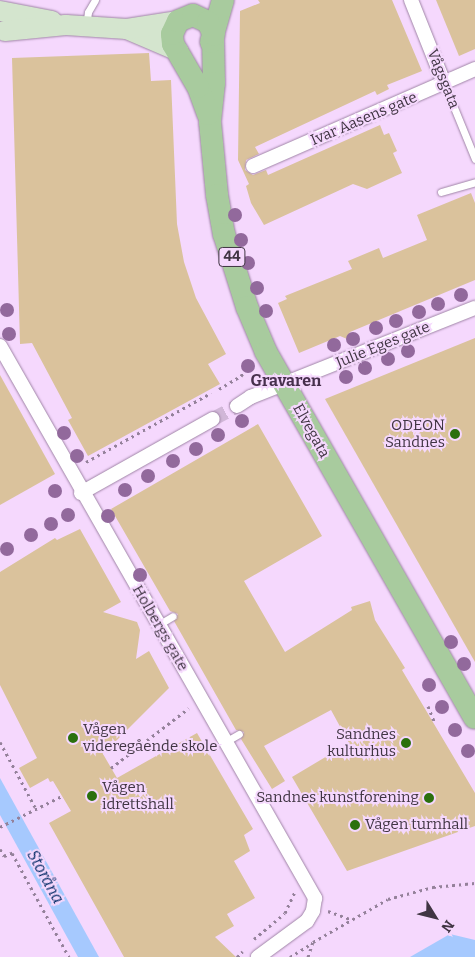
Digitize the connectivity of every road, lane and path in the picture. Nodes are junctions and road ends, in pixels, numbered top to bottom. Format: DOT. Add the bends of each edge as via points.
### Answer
graph roads {
  1 [pos="95,0"];
  2 [pos="224,0"];
  3 [pos="411,0"];
  4 [pos="0,11"];
  5 [pos="188,12"];
  6 [pos="66,24"];
  7 [pos="86,25"];
  8 [pos="127,29"];
  9 [pos="1,36"];
  10 [pos="214,37"];
  11 [pos="178,51"];
  12 [pos="475,69"];
  13 [pos="444,83"];
  14 [pos="210,122"];
  15 [pos="475,158"];
  16 [pos="253,166"];
  17 [pos="475,182"];
  18 [pos="441,192"];
  19 [pos="475,308"];
  20 [pos="2,353"];
  21 [pos="244,361"];
  22 [pos="285,383"];
  23 [pos="219,389"];
  24 [pos="211,393"];
  25 [pos="237,406"];
  26 [pos="213,420"];
  27 [pos="86,462"];
  28 [pos="81,493"];
  29 [pos="173,616"];
  30 [pos="158,625"];
  31 [pos="184,699"];
  32 [pos="428,706"];
  33 [pos="189,708"];
  34 [pos="194,716"];
  35 [pos="475,718"];
  36 [pos="437,720"];
  37 [pos="239,734"];
  38 [pos="0,742"];
  39 [pos="226,742"];
  40 [pos="111,768"];
  41 [pos="62,796"];
  42 [pos="35,807"];
  43 [pos="1,826"];
  44 [pos="0,849"];
  45 [pos="475,883"];
  46 [pos="290,885"];
  47 [pos="313,912"];
  48 [pos="350,920"];
  49 [pos="313,942"];
  50 [pos="69,957"];
  51 [pos="237,957"];
  52 [pos="258,957"];
  53 [pos="290,957"];
  54 [pos="308,957"];
  1 -- 7 [label="lane" via="88,12"];
  2 -- 10 [label="main road, Elvegata / 44"];
  3 -- 13 [label="street, Vågsgata"];
  4 -- 6 [label="street"];
  4 -- 9 [label="street" via="6,21"];
  5 -- 8 [label="street"];
  5 -- 10 [label="main road" via="202,18"];
  5 -- 11 [label="main road, 44" via="172,34"];
  6 -- 7 [label="street"];
  6 -- 9 [label="street"];
  7 -- 8 [label="street"];
  8 -- 11 [label="street"];
  10 -- 11 [label="main road, 44" via="201,55 187,56"];
  10 -- 14 [label="main road, Elvegata / 44"];
  11 -- 14 [label="main road, Elvegata / 44" via="196,80"];
  12 -- 13 [label="street, Ivar Aasens gate"];
  13 -- 15 [label="lane, Vågsgata"];
  13 -- 16 [label="street, Ivar Aasens gate"];
  14 -- 22 [label="main road, Elvegata / 44" via="224,234 247,307 266,352"];
  17 -- 18 [label="lane"];
  19 -- 22 [label="street, Julie Eges gate"];
  20 -- 28 [label="street, Holbergs gate"];
  21 -- 23 [label="path" via="246,369 241,376"];
  22 -- 25 [label="street, Julie Eges gate"];
  22 -- 35 [label="main road, Elvegata / 44"];
  24 -- 27 [label="path"];
  26 -- 28 [label="street"];
  28 -- 30 [label="street, Holbergs gate"];
  29 -- 30 [label="lane"];
  30 -- 39 [label="street, Holbergs gate"];
  31 -- 33 [label="path"];
  32 -- 36 [label="path"];
  33 -- 34 [label="path"];
  33 -- 40 [label="path"];
  37 -- 39 [label="lane"];
  38 -- 42 [label="path"];
  39 -- 47 [label="street, Holbergs gate" via="306,880 314,898"];
  41 -- 42 [label="path"];
  42 -- 43 [label="path"];
  44 -- 50 [label="path" via="4,856 12,853"];
  45 -- 48 [label="path" via="433,886 388,899"];
  46 -- 51 [label="path" via="295,893 285,914 262,930"];
  47 -- 48 [label="path" via="335,911"];
  47 -- 52 [label="street"];
  48 -- 49 [label="path"];
  49 -- 53 [label="path"];
  49 -- 54 [label="path"];
}
